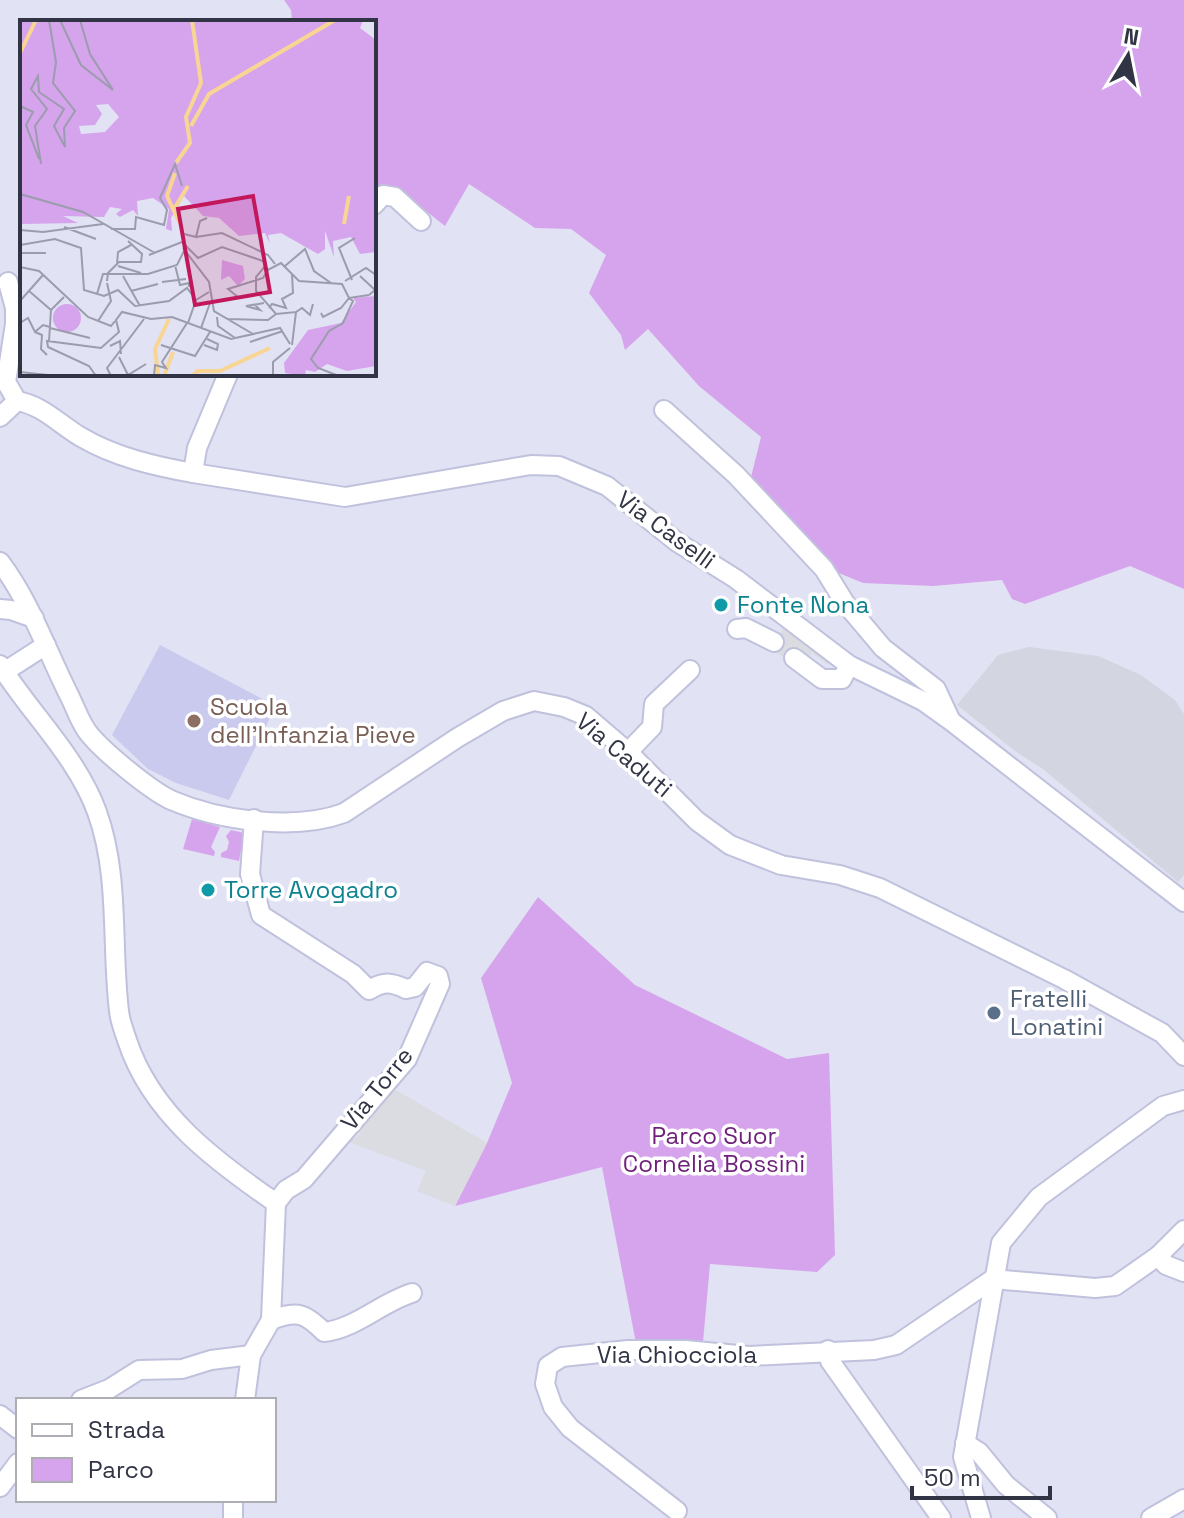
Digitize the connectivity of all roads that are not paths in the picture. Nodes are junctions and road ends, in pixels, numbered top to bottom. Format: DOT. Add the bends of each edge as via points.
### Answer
graph roads {
  1 [pos="376,203"];
  2 [pos="421,221"];
  3 [pos="8,282"];
  4 [pos="227,376"];
  5 [pos="3,383"];
  6 [pos="17,401"];
  7 [pos="664,410"];
  8 [pos="0,417"];
  9 [pos="193,473"];
  10 [pos="0,562"];
  11 [pos="0,609"];
  12 [pos="34,618"];
  13 [pos="737,629"];
  14 [pos="774,642"];
  15 [pos="46,645"];
  16 [pos="794,658"];
  17 [pos="849,665"];
  18 [pos="2,669"];
  19 [pos="690,670"];
  20 [pos="951,721"];
  21 [pos="628,752"];
  22 [pos="254,819"];
  23 [pos="1184,902"];
  24 [pos="1184,1056"];
  25 [pos="1184,1100"];
  26 [pos="276,1203"];
  27 [pos="1184,1230"];
  28 [pos="1158,1256"];
  29 [pos="1184,1272"];
  30 [pos="993,1279"];
  31 [pos="412,1293"];
  32 [pos="271,1320"];
  33 [pos="828,1350"];
  34 [pos="251,1355"];
  35 [pos="86,1398"];
  36 [pos="245,1398"];
  37 [pos="0,1415"];
  38 [pos="16,1427"];
  39 [pos="965,1443"];
  40 [pos="16,1466"];
  41 [pos="0,1487"];
  42 [pos="1184,1499"];
  43 [pos="677,1511"];
  44 [pos="941,1518"];
  45 [pos="981,1518"];
  46 [pos="1047,1518"];
  47 [pos="1151,1518"];
  1 -- 2 [label="street" via="383,195 395,197"];
  3 -- 5 [label="street" via="15,324"];
  4 -- 9 [label="street" via="197,448"];
  5 -- 6 [label="street"];
  6 -- 8 [label="street"];
  6 -- 9 [label="street, Via Caselli" via="31,404 82,438 146,465"];
  7 -- 20 [label="street" via="736,475 824,569 883,648 936,689"];
  9 -- 17 [label="street, Via Caselli" via="345,497 531,465 559,466 607,486"];
  10 -- 12 [label="street, Via Caduti"];
  11 -- 12 [label="street"];
  12 -- 15 [label="street, Via Caduti"];
  13 -- 14 [label="street"];
  15 -- 18 [label="street"];
  15 -- 22 [label="street, Via Caduti" via="89,734 120,762 170,799"];
  16 -- 17 [label="street" via="822,679 842,679"];
  17 -- 20 [label="street, Via Caselli" via="923,701"];
  18 -- 26 [label="street" via="83,781 97,813 114,907 119,1014 133,1059 186,1135"];
  19 -- 21 [label="street" via="654,704 652,727"];
  20 -- 23 [label="street, Via Caselli"];
  21 -- 22 [label="street, Via Caduti" via="586,716 534,701 503,711 457,738 344,813 292,823"];
  21 -- 24 [label="street, Via Caduti" via="697,821 730,845 781,865 880,888 1162,1033"];
  22 -- 26 [label="street, Via Torre" via="250,874 261,915 353,974 369,990 391,982 415,987 427,972 438,976 440,984 407,1059 304,1179"];
  25 -- 30 [label="street" via="1163,1106 1039,1197 1001,1243"];
  26 -- 32 [label="street"];
  27 -- 28 [label="street"];
  28 -- 29 [label="street"];
  28 -- 30 [label="street" via="1115,1286"];
  30 -- 33 [label="street, Via Chiocciola" via="896,1345"];
  30 -- 39 [label="street"];
  31 -- 32 [label="street" via="393,1298 337,1331 324,1332 310,1318 291,1312"];
  32 -- 34 [label="street"];
  33 -- 43 [label="street, Via Chiocciola" via="749,1356 628,1350 562,1357 548,1366 545,1384 553,1407 570,1428"];
  33 -- 44 [label="street" via="830,1361"];
  34 -- 35 [label="street" via="182,1369 139,1370"];
  34 -- 36 [label="street"];
  37 -- 38 [label="street"];
  39 -- 45 [label="street" via="963,1457"];
  39 -- 46 [label="street"];
  40 -- 41 [label="street"];
  42 -- 47 [label="street"];
}
